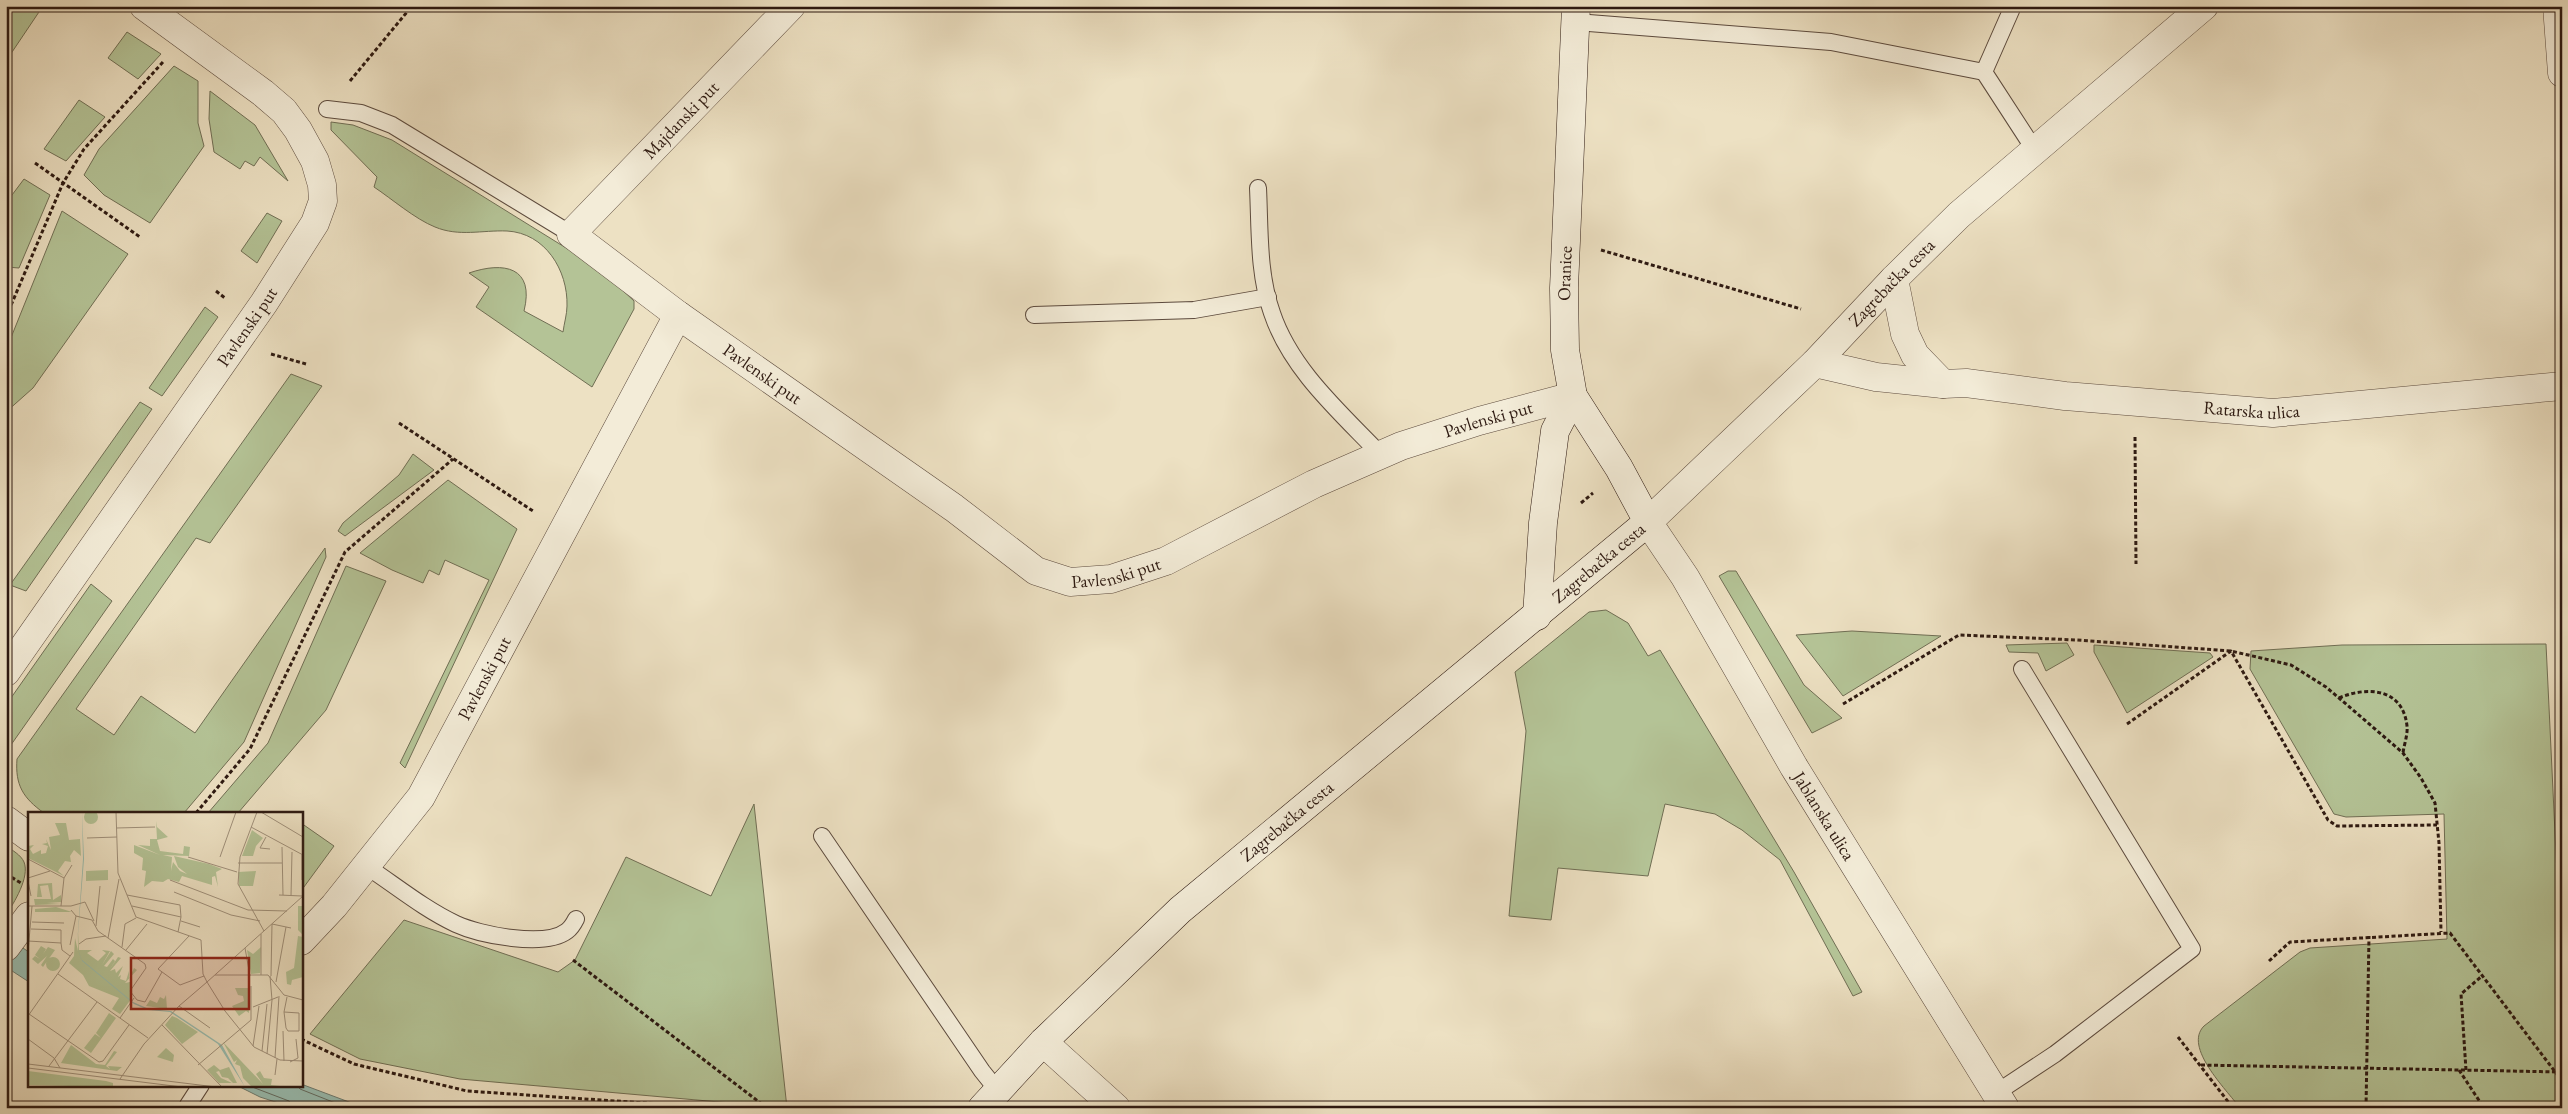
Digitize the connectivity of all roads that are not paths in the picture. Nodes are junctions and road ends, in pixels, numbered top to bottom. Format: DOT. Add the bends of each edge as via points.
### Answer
graph roads {
  1 [pos="144,6"];
  2 [pos="791,6"];
  3 [pos="2013,6"];
  4 [pos="2204,6"];
  5 [pos="2558,6"];
  6 [pos="1576,14"];
  7 [pos="1984,72"];
  8 [pos="2562,73"];
  9 [pos="327,110"];
  10 [pos="2034,149"];
  11 [pos="1258,188"];
  12 [pos="571,234"];
  13 [pos="1894,279"];
  14 [pos="1268,297"];
  15 [pos="678,314"];
  16 [pos="1034,315"];
  17 [pos="1815,363"];
  18 [pos="1943,384"];
  19 [pos="2562,386"];
  20 [pos="1573,396"];
  21 [pos="1381,455"];
  22 [pos="1648,522"];
  23 [pos="1537,616"];
  24 [pos="2022,669"];
  25 [pos="6,672"];
  26 [pos="6,820"];
  27 [pos="28,836"];
  28 [pos="822,836"];
  29 [pos="366,866"];
  30 [pos="27,918"];
  31 [pos="576,919"];
  32 [pos="302,940"];
  33 [pos="6,947"];
  34 [pos="1043,1042"];
  35 [pos="200,1086"];
  36 [pos="990,1099"];
  37 [pos="2001,1101"];
  38 [pos="188,1105"];
  39 [pos="1116,1108"];
  1 -- 25 [label="street, Pavlenski put" via="264,93 284,112 315,161 323,201 315,223 264,303"];
  2 -- 12 [label="street, Majdanski put"];
  3 -- 7 [label="lane"];
  4 -- 10 [label="street, Zagrebačka cesta"];
  5 -- 8 [label="street"];
  6 -- 7 [label="lane" via="1831,42"];
  6 -- 20 [label="street, Oranice" via="1563,325"];
  7 -- 10 [label="lane"];
  9 -- 12 [label="lane" via="361,113 392,125"];
  10 -- 13 [label="street, Zagrebačka cesta" via="1959,215"];
  11 -- 14 [label="lane" via="1262,271"];
  12 -- 15 [label="street, Pavlenski put"];
  13 -- 17 [label="street, Zagrebačka cesta"];
  13 -- 18 [label="street" via="1905,334 1915,355"];
  14 -- 16 [label="lane" via="1194,310"];
  14 -- 21 [label="lane" via="1287,346 1317,387"];
  15 -- 21 [label="street, Pavlenski put" via="954,508 1036,571 1070,582 1112,579 1166,561 1314,484"];
  15 -- 29 [label="street, Pavlenski put" via="421,796"];
  17 -- 18 [label="street, Ratarska ulica" via="1876,377"];
  17 -- 22 [label="street, Zagrebačka cesta"];
  18 -- 19 [label="street, Ratarska ulica" via="1966,383 2065,396 2273,413"];
  20 -- 21 [label="street, Pavlenski put" via="1479,421"];
  20 -- 22 [label="street, Oranice" via="1619,468"];
  20 -- 23 [label="street" via="1555,431 1543,523"];
  22 -- 23 [label="street, Zagrebačka cesta"];
  22 -- 37 [label="street, Jablanska ulica"];
  23 -- 34 [label="street, Zagrebačka cesta" via="1180,910"];
  24 -- 37 [label="lane" via="2192,949 2055,1054"];
  26 -- 27 [label="street"];
  28 -- 36 [label="lane" via="982,1072"];
  29 -- 31 [label="lane" via="431,910 457,924 487,933 524,939 553,938 568,931"];
  29 -- 32 [label="street, Pavlenski put"];
  30 -- 33 [label="street"];
  34 -- 36 [label="street, Zagrebačka cesta"];
  34 -- 39 [label="street"];
  35 -- 38 [label="lane"];
}
